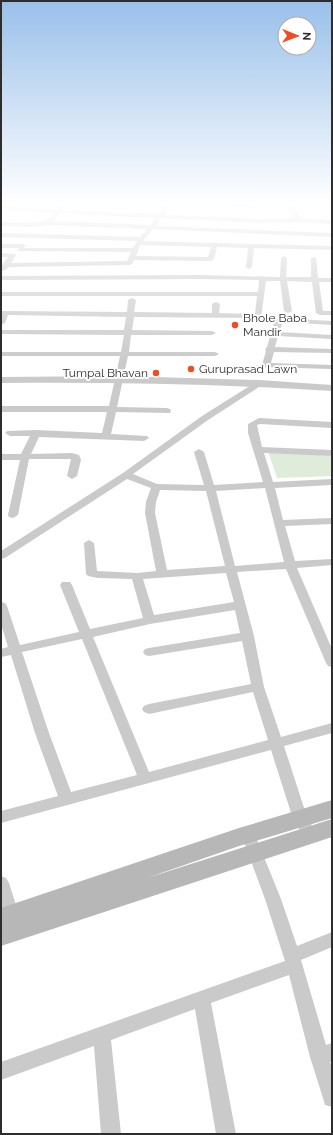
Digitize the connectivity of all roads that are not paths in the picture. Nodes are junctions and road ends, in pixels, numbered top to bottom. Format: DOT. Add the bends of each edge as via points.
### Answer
graph roads {
  1 [pos="11,257"];
  2 [pos="249,257"];
  3 [pos="132,258"];
  4 [pos="284,258"];
  5 [pos="314,258"];
  6 [pos="211,259"];
  7 [pos="5,265"];
  8 [pos="248,267"];
  9 [pos="209,269"];
  10 [pos="1,277"];
  11 [pos="263,278"];
  12 [pos="283,278"];
  13 [pos="315,280"];
  14 [pos="332,280"];
  15 [pos="160,285"];
  16 [pos="1,294"];
  17 [pos="261,294"];
  18 [pos="132,300"];
  19 [pos="216,304"];
  20 [pos="288,311"];
  21 [pos="332,313"];
  22 [pos="130,315"];
  23 [pos="215,316"];
  24 [pos="1,323"];
  25 [pos="332,323"];
  26 [pos="1,332"];
  27 [pos="128,333"];
  28 [pos="212,334"];
  29 [pos="274,334"];
  30 [pos="332,337"];
  31 [pos="269,349"];
  32 [pos="332,351"];
  33 [pos="1,354"];
  34 [pos="125,354"];
  35 [pos="215,354"];
  36 [pos="332,367"];
  37 [pos="119,379"];
  38 [pos="1,380"];
  39 [pos="259,383"];
  40 [pos="332,388"];
  41 [pos="1,409"];
  42 [pos="111,409"];
  43 [pos="167,411"];
  44 [pos="332,425"];
  45 [pos="10,433"];
  46 [pos="36,433"];
  47 [pos="106,436"];
  48 [pos="144,438"];
  49 [pos="259,450"];
  50 [pos="199,452"];
  51 [pos="332,453"];
  52 [pos="25,456"];
  53 [pos="1,457"];
  54 [pos="126,475"];
  55 [pos="72,476"];
  56 [pos="332,482"];
  57 [pos="269,485"];
  58 [pos="156,487"];
  59 [pos="210,488"];
  60 [pos="13,515"];
  61 [pos="332,521"];
  62 [pos="278,522"];
  63 [pos="89,543"];
  64 [pos="1,556"];
  65 [pos="332,562"];
  66 [pos="290,564"];
  67 [pos="231,568"];
  68 [pos="162,574"];
  69 [pos="137,576"];
  70 [pos="66,585"];
  71 [pos="240,604"];
  72 [pos="1,606"];
  73 [pos="150,620"];
  74 [pos="86,635"];
  75 [pos="248,636"];
  76 [pos="15,649"];
  77 [pos="149,652"];
  78 [pos="1,653"];
  79 [pos="332,663"];
  80 [pos="258,687"];
  81 [pos="149,709"];
  82 [pos="332,728"];
  83 [pos="275,742"];
  84 [pos="144,778"];
  85 [pos="66,798"];
  86 [pos="332,809"];
  87 [pos="1,817"];
  88 [pos="305,827"];
  89 [pos="332,828"];
  90 [pos="252,843"];
  91 [pos="1,883"];
  92 [pos="6,917"];
  93 [pos="1,935"];
  94 [pos="332,939"];
  95 [pos="294,960"];
  96 [pos="202,999"];
  97 [pos="102,1034"];
  98 [pos="326,1055"];
  99 [pos="1,1071"];
  100 [pos="332,1098"];
  101 [pos="111,1134"];
  102 [pos="226,1134"];
  1 -- 7 [label="street"];
  2 -- 8 [label="street"];
  3 -- 6 [label="street"];
  3 -- 7 [label="street" via="130,263"];
  4 -- 12 [label="street"];
  5 -- 13 [label="street"];
  6 -- 9 [label="street"];
  7 -- 10 [label="street"];
  10 -- 15 [label="street"];
  11 -- 12 [label="street"];
  11 -- 15 [label="street"];
  11 -- 17 [label="street"];
  12 -- 13 [label="street"];
  12 -- 20 [label="street"];
  13 -- 14 [label="street"];
  13 -- 21 [label="street" via="320,313"];
  15 -- 16 [label="street"];
  15 -- 17 [label="street"];
  17 -- 23 [label="street" via="258,316"];
  18 -- 22 [label="street"];
  19 -- 23 [label="street"];
  22 -- 23 [label="street"];
  22 -- 24 [label="street" via="5,313"];
  22 -- 27 [label="street"];
  25 -- 29 [label="street" via="281,320"];
  26 -- 27 [label="street"];
  27 -- 28 [label="street"];
  27 -- 34 [label="street"];
  29 -- 30 [label="street"];
  29 -- 31 [label="street"];
  31 -- 32 [label="street"];
  31 -- 36 [label="street" via="266,365"];
  33 -- 34 [label="street"];
  34 -- 35 [label="street"];
  34 -- 37 [label="street"];
  37 -- 38 [label="street"];
  37 -- 39 [label="street"];
  37 -- 42 [label="street"];
  39 -- 40 [label="street"];
  39 -- 54 [label="street"];
  41 -- 42 [label="street"];
  42 -- 43 [label="street"];
  42 -- 47 [label="street"];
  44 -- 49 [label="street" via="259,421 252,424"];
  45 -- 46 [label="street"];
  46 -- 47 [label="street"];
  46 -- 52 [label="street"];
  47 -- 48 [label="street"];
  49 -- 51 [label="street"];
  49 -- 57 [label="street"];
  50 -- 59 [label="street"];
  52 -- 53 [label="street"];
  52 -- 55 [label="street" via="76,457"];
  52 -- 60 [label="street"];
  54 -- 58 [label="street"];
  54 -- 64 [label="street"];
  56 -- 57 [label="street"];
  57 -- 59 [label="street"];
  57 -- 62 [label="street"];
  58 -- 59 [label="street"];
  58 -- 68 [label="street" via="150,513"];
  59 -- 67 [label="street"];
  61 -- 62 [label="street"];
  62 -- 66 [label="street"];
  63 -- 69 [label="street" via="92,574"];
  65 -- 66 [label="street"];
  66 -- 67 [label="street"];
  66 -- 79 [label="street"];
  67 -- 68 [label="street"];
  67 -- 71 [label="street"];
  68 -- 69 [label="street"];
  69 -- 73 [label="street"];
  70 -- 74 [label="street"];
  71 -- 73 [label="street"];
  71 -- 75 [label="street"];
  72 -- 76 [label="street"];
  73 -- 74 [label="street"];
  74 -- 76 [label="street"];
  74 -- 84 [label="street"];
  75 -- 77 [label="street"];
  75 -- 80 [label="street"];
  76 -- 78 [label="street"];
  76 -- 85 [label="street"];
  80 -- 81 [label="street"];
  80 -- 83 [label="street"];
  82 -- 83 [label="street"];
  83 -- 84 [label="street"];
  83 -- 88 [label="street"];
  84 -- 85 [label="street"];
  85 -- 87 [label="street"];
  86 -- 88 [label="main road"];
  88 -- 89 [label="main road"];
  88 -- 90 [label="main road"];
  90 -- 92 [label="main road"];
  90 -- 93 [label="main road"];
  90 -- 95 [label="street"];
  91 -- 92 [label="street"];
  94 -- 95 [label="street"];
  95 -- 96 [label="street"];
  95 -- 98 [label="street"];
  96 -- 97 [label="street"];
  96 -- 102 [label="street"];
  97 -- 99 [label="street"];
  97 -- 101 [label="street"];
  98 -- 100 [label="street"];
}
